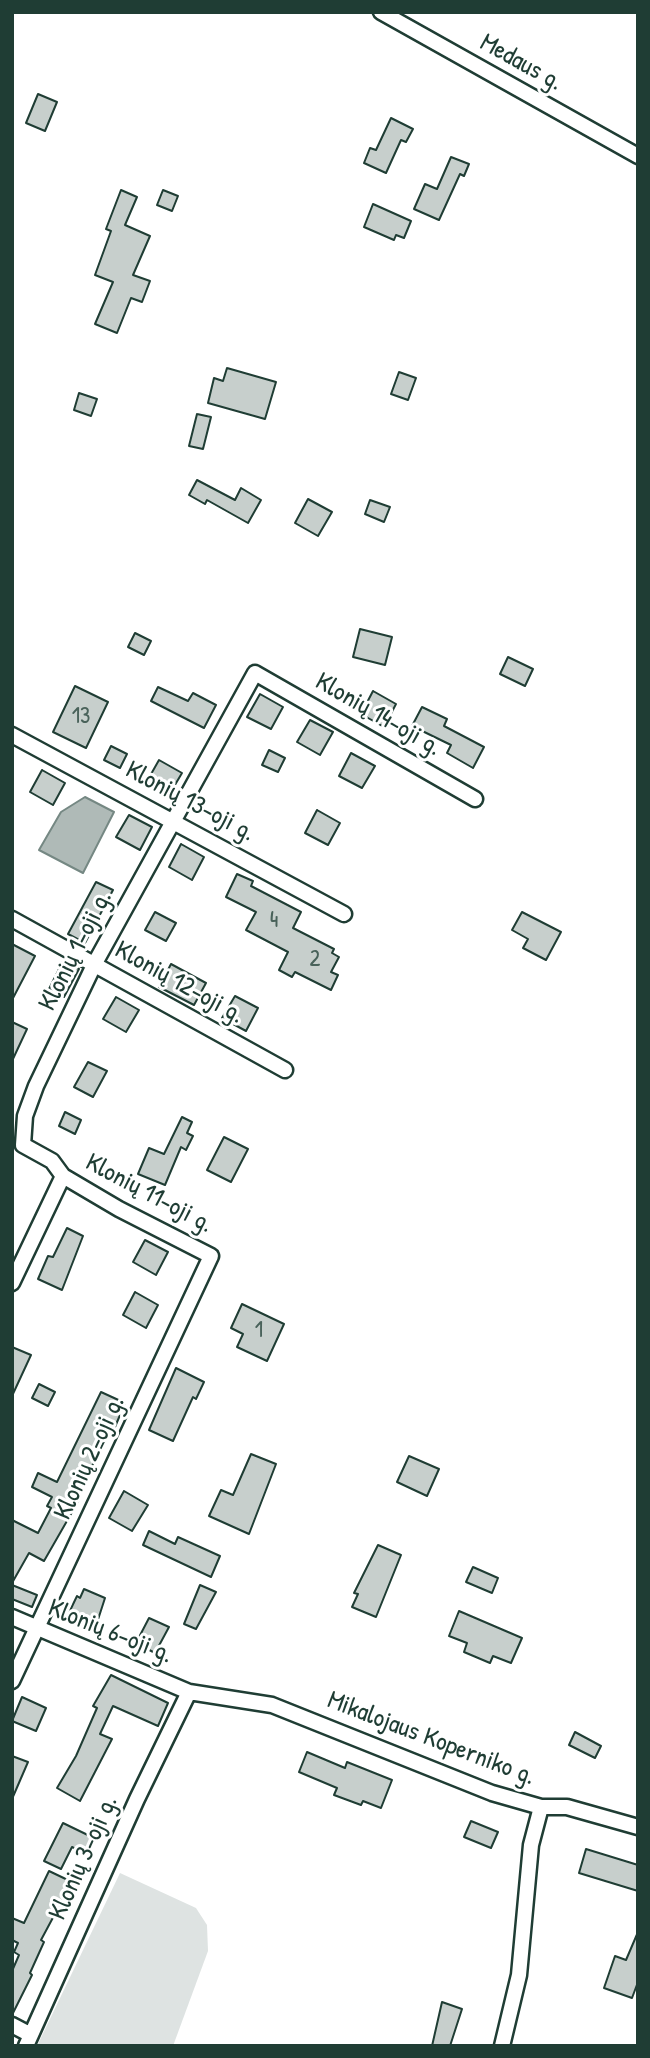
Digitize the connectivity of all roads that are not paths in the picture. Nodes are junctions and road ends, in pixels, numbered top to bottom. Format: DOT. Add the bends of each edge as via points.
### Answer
graph roads {
  1 [pos="381,12"];
  2 [pos="638,156"];
  3 [pos="256,673"];
  4 [pos="12,735"];
  5 [pos="475,799"];
  6 [pos="173,820"];
  7 [pos="344,914"];
  8 [pos="12,919"];
  9 [pos="95,963"];
  10 [pos="285,1070"];
  11 [pos="17,1142"];
  12 [pos="63,1176"];
  13 [pos="211,1256"];
  14 [pos="12,1283"];
  15 [pos="12,1618"];
  16 [pos="37,1630"];
  17 [pos="12,1681"];
  18 [pos="189,1692"];
  19 [pos="541,1807"];
  20 [pos="638,1827"];
  21 [pos="12,2025"];
  22 [pos="29,2040"];
  23 [pos="502,2046"];
  1 -- 2 [label="street, Medaus g."];
  3 -- 5 [label="street, Klonių 14-oji g."];
  3 -- 6 [label="street, Klonių 1-oji g."];
  4 -- 6 [label="street, Klonių 13-oji g."];
  6 -- 7 [label="street, Klonių 13-oji g."];
  6 -- 9 [label="street, Klonių 1-oji g."];
  8 -- 9 [label="street, Klonių 12-oji g."];
  9 -- 10 [label="street, Klonių 12-oji g."];
  9 -- 11 [label="street, Klonių 1-oji g." via="36,1086"];
  11 -- 12 [label="street, Klonių 1-oji g." via="52,1161"];
  12 -- 13 [label="street, Klonių 11-oji g."];
  12 -- 14 [label="street"];
  13 -- 16 [label="street, Klonių 2-oji g."];
  15 -- 16 [label="street, Klonių 6-oji g."];
  16 -- 17 [label="street, Klonių 2-oji g."];
  16 -- 18 [label="street, Klonių 6-oji g."];
  18 -- 19 [label="street, Mikalojaus Koperniko g." via="272,1704 492,1793"];
  18 -- 22 [label="street, Klonių 3-oji g."];
  19 -- 20 [label="street" via="567,1807"];
  19 -- 23 [label="street, Mikalojaus Koperniko g." via="531,1844 519,1975"];
  21 -- 22 [label="street"];
}
